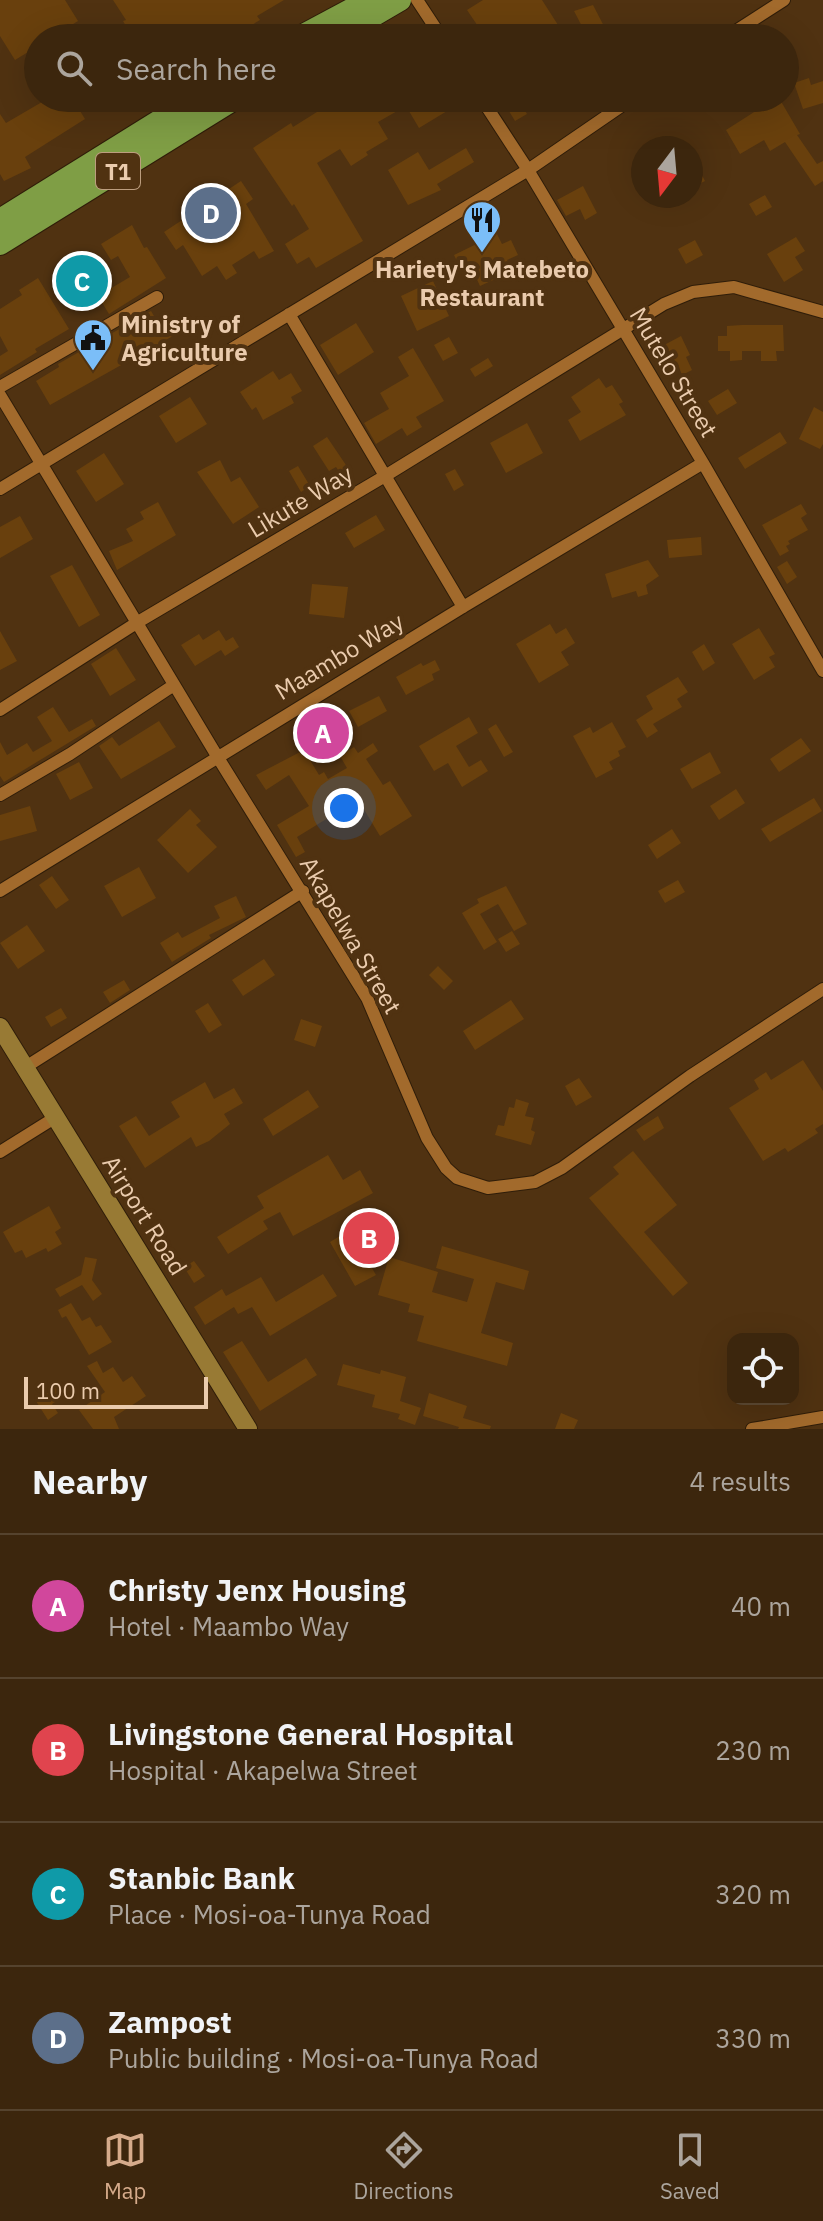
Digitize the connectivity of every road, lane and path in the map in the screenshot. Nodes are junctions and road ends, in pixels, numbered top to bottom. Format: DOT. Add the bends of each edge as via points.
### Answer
graph roads {
  1 [pos="369,0"];
  2 [pos="400,0"];
  3 [pos="417,0"];
  4 [pos="784,0"];
  5 [pos="324,24"];
  6 [pos="359,24"];
  7 [pos="433,24"];
  8 [pos="747,24"];
  9 [pos="174,112"];
  10 [pos="213,112"];
  11 [pos="490,112"];
  12 [pos="613,112"];
  13 [pos="528,170"];
  14 [pos="0,220"];
  15 [pos="0,244"];
  16 [pos="157,297"];
  17 [pos="823,312"];
  18 [pos="289,314"];
  19 [pos="622,328"];
  20 [pos="0,387"];
  21 [pos="0,395"];
  22 [pos="703,463"];
  23 [pos="41,464"];
  24 [pos="385,476"];
  25 [pos="0,489"];
  26 [pos="463,607"];
  27 [pos="138,622"];
  28 [pos="823,639"];
  29 [pos="810,646"];
  30 [pos="823,671"];
  31 [pos="174,685"];
  32 [pos="0,710"];
  33 [pos="217,756"];
  34 [pos="0,795"];
  35 [pos="0,891"];
  36 [pos="303,891"];
  37 [pos="823,989"];
  38 [pos="0,1027"];
  39 [pos="24,1068"];
  40 [pos="56,1117"];
  41 [pos="0,1152"];
  42 [pos="823,1417"];
  43 [pos="248,1429"];
  44 [pos="752,1429"];
  1 -- 5 [label="highway"];
  2 -- 6 [label="highway"];
  3 -- 7 [label="street"];
  4 -- 8 [label="street"];
  9 -- 14 [label="highway, T1"];
  10 -- 15 [label="highway, T1"];
  11 -- 13 [label="street, Mutelo Street"];
  12 -- 13 [label="street"];
  13 -- 18 [label="street"];
  13 -- 19 [label="street, Mutelo Street"];
  16 -- 20 [label="street"];
  17 -- 19 [label="street, Likute Way" via="734,287 714,288 664,304"];
  18 -- 23 [label="street"];
  18 -- 24 [label="street"];
  19 -- 22 [label="street, Mutelo Street"];
  19 -- 24 [label="street, Likute Way"];
  21 -- 23 [label="street, Akapelwa Street"];
  22 -- 26 [label="street, Maambo Way"];
  22 -- 29 [label="street, Mutelo Street"];
  23 -- 25 [label="street"];
  23 -- 27 [label="street, Akapelwa Street"];
  24 -- 26 [label="street"];
  24 -- 27 [label="street, Likute Way"];
  26 -- 33 [label="street, Maambo Way"];
  27 -- 31 [label="street, Akapelwa Street"];
  27 -- 32 [label="street, Likute Way"];
  28 -- 29 [label="street"];
  29 -- 30 [label="street, Mutelo Street"];
  31 -- 33 [label="street, Akapelwa Street"];
  31 -- 34 [label="street"];
  33 -- 35 [label="street, Maambo Way"];
  33 -- 36 [label="street, Akapelwa Street"];
  36 -- 37 [label="street, Akapelwa Street" via="367,998 427,1138 457,1178 488,1188 535,1182 562,1168"];
  36 -- 39 [label="street"];
  38 -- 39 [label="street, Airport Road"];
  39 -- 40 [label="street, Airport Road"];
  40 -- 41 [label="street"];
  40 -- 43 [label="street, Airport Road"];
  42 -- 44 [label="street"];
}
